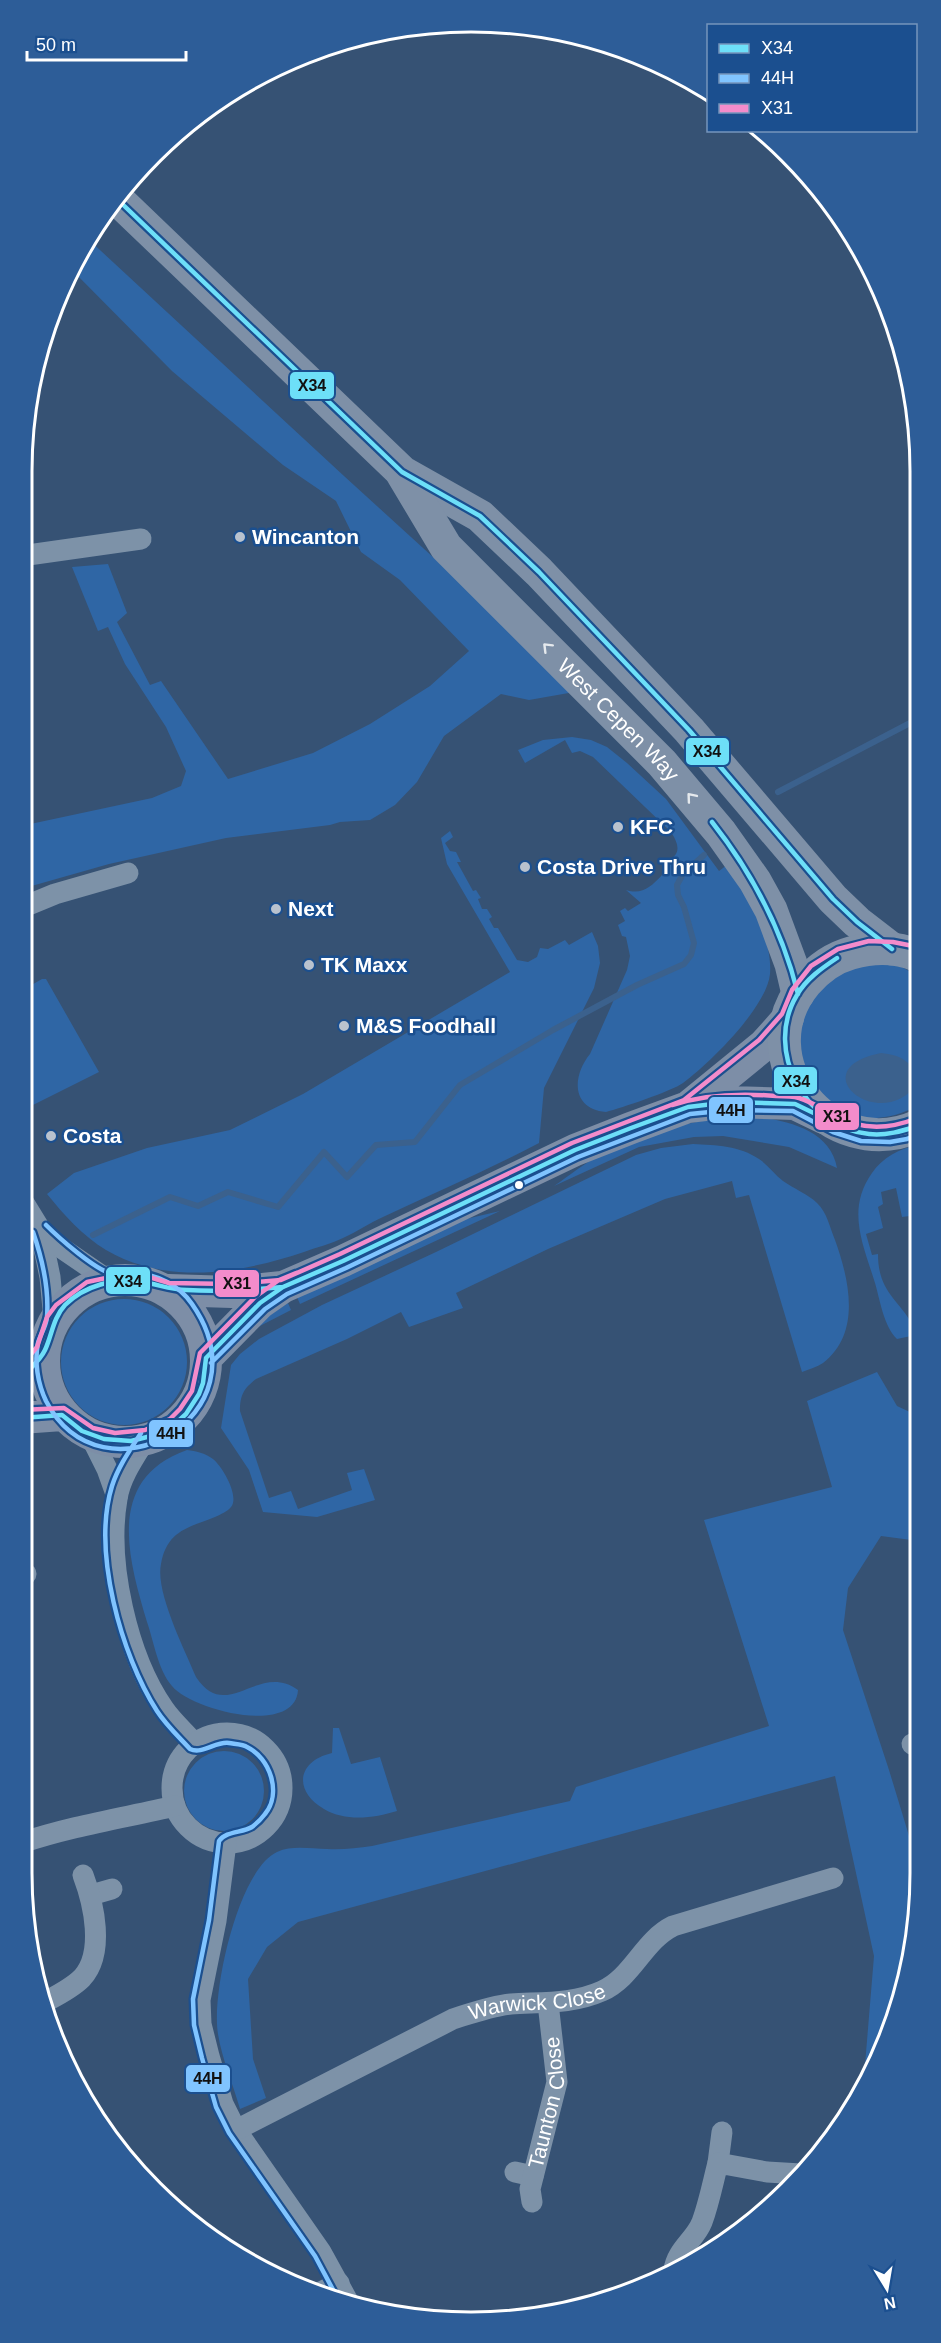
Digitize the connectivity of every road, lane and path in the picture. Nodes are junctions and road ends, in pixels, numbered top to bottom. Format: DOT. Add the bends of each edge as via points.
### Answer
graph roads {
  1 [pos="122,203"];
  2 [pos="402,472"];
  3 [pos="141,539"];
  4 [pos="32,554"];
  5 [pos="128,873"];
  6 [pos="32,903"];
  7 [pos="910,953"];
  8 [pos="910,954"];
  9 [pos="793,1006"];
  10 [pos="688,1107"];
  11 [pos="824,1118"];
  12 [pos="910,1130"];
  13 [pos="32,1216"];
  14 [pos="40,1229"];
  15 [pos="111,1282"];
  16 [pos="283,1287"];
  17 [pos="168,1290"];
  18 [pos="54,1320"];
  19 [pos="44,1351"];
  20 [pos="206,1358"];
  21 [pos="32,1365"];
  22 [pos="62,1415"];
  23 [pos="32,1417"];
  24 [pos="90,1435"];
  25 [pos="147,1437"];
  26 [pos="117,1497"];
  27 [pos="195,1744"];
  28 [pos="175,1806"];
  29 [pos="32,1839"];
  30 [pos="226,1843"];
  31 [pos="83,1875"];
  32 [pos="832,1878"];
  33 [pos="112,1889"];
  34 [pos="91,1895"];
  35 [pos="50,1999"];
  36 [pos="548,2003"];
  37 [pos="236,2130"];
  38 [pos="722,2132"];
  39 [pos="718,2163"];
  40 [pos="790,2173"];
  41 [pos="532,2202"];
  42 [pos="677,2260"];
  43 [pos="339,2283"];
  44 [pos="329,2288"];
  45 [pos="344,2293"];
  1 -- 2 [label="highway, West Cepen Way"];
  2 -- 7 [label="highway, West Cepen Way" via="480,516 539,572 689,730 833,899 857,922"];
  9 -- 2 [label="highway, West Cepen Way, one-way" via="791,964 771,910 721,833 662,763 446,547"];
  3 -- 4 [label="street"];
  5 -- 6 [label="street"];
  8 -- 9 [label="highway" via="869,948 841,956 816,972"];
  9 -- 10 [label="main road" via="764,1045"];
  9 -- 11 [label="highway, West Cepen Way" via="785,1046 790,1074 804,1098"];
  10 -- 11 [label="main road" via="730,1102 795,1104"];
  10 -- 16 [label="main road" via="575,1150"];
  11 -- 12 [label="highway" via="862,1134 889,1135"];
  13 -- 14 [label="street"];
  14 -- 15 [label="street"];
  14 -- 18 [label="street"];
  15 -- 17 [label="main road" via="138,1281"];
  15 -- 18 [label="main road" via="68,1302"];
  16 -- 17 [label="main road" via="232,1292"];
  16 -- 20 [label="main road" via="260,1303"];
  17 -- 20 [label="main road" via="190,1312"];
  18 -- 19 [label="main road"];
  19 -- 21 [label="main road"];
  19 -- 22 [label="main road" via="52,1396"];
  20 -- 25 [label="main road" via="203,1383 192,1405 174,1425"];
  22 -- 23 [label="main road"];
  22 -- 24 [label="main road"];
  24 -- 25 [label="main road" via="115,1441"];
  24 -- 26 [label="street"];
  25 -- 26 [label="street"];
  26 -- 27 [label="street" via="115,1557 136,1651 165,1711"];
  27 -- 28 [label="street" via="182,1756 174,1772"];
  27 -- 30 [label="street" via="217,1734 252,1739 271,1755 281,1778 280,1803 268,1824 250,1838"];
  28 -- 29 [label="street"];
  28 -- 30 [label="street" via="190,1829"];
  30 -- 37 [label="street" via="200,2000 201,2025 215,2081"];
  31 -- 34 [label="street"];
  32 -- 36 [label="street, Warwick Close" via="801,1898 666,1930 614,1985 587,1997"];
  33 -- 34 [label="street"];
  34 -- 35 [label="street" via="95,1936 92,1963 81,1978"];
  36 -- 37 [label="street, Warwick Close" via="510,2004 453,2019"];
  36 -- 41 [label="street, Taunton Close" via="556,2082 524,2174"];
  37 -- 43 [label="street"];
  38 -- 39 [label="street"];
  39 -- 40 [label="street"];
  39 -- 42 [label="street" via="702,2222"];
  43 -- 44 [label="street"];
  43 -- 45 [label="street"];
}
